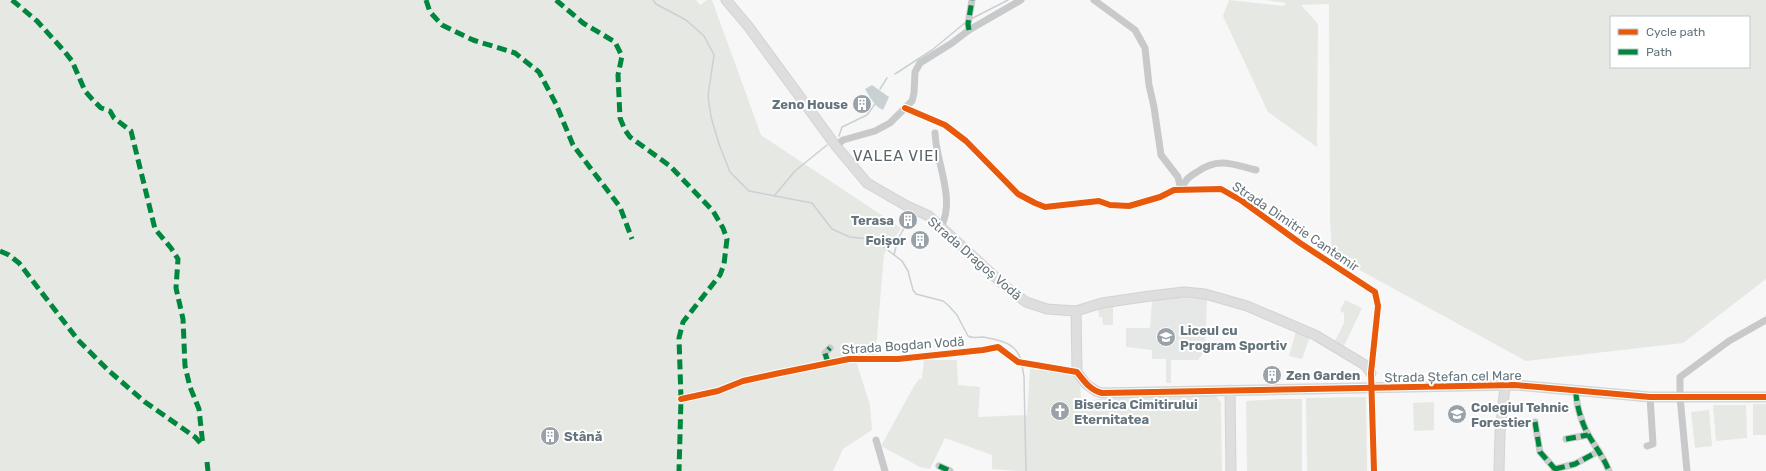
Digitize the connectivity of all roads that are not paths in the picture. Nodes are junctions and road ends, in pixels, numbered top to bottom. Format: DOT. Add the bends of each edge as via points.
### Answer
graph roads {
  1 [pos="726,0"];
  2 [pos="972,0"];
  3 [pos="1021,0"];
  4 [pos="1094,0"];
  5 [pos="969,30"];
  6 [pos="905,108"];
  7 [pos="936,133"];
  8 [pos="836,146"];
  9 [pos="1256,170"];
  10 [pos="1181,190"];
  11 [pos="941,226"];
  12 [pos="1076,311"];
  13 [pos="1766,320"];
  14 [pos="830,348"];
  15 [pos="828,363"];
  16 [pos="1077,372"];
  17 [pos="1371,373"];
  18 [pos="1505,386"];
  19 [pos="1372,388"];
  20 [pos="1230,390"];
  21 [pos="1576,391"];
  22 [pos="1650,397"];
  23 [pos="1680,397"];
  24 [pos="1766,397"];
  25 [pos="681,400"];
  26 [pos="1535,422"];
  27 [pos="1588,435"];
  28 [pos="1566,439"];
  29 [pos="876,440"];
  30 [pos="1647,446"];
  31 [pos="1599,450"];
  32 [pos="939,466"];
  33 [pos="1575,468"];
  34 [pos="1554,470"];
  35 [pos="885,471"];
  36 [pos="950,471"];
  37 [pos="1231,471"];
  38 [pos="1374,471"];
  39 [pos="1499,471"];
  40 [pos="1609,471"];
  41 [pos="1686,471"];
  1 -- 8 [label="street, Strada Dragoș Vodă"];
  2 -- 5 [label="street"];
  3 -- 5 [label="street"];
  4 -- 10 [label="street" via="1135,30 1145,48 1148,85 1161,155 1178,178"];
  5 -- 6 [label="street" via="920,62 915,72 912,101"];
  6 -- 8 [label="street" via="884,127 843,140"];
  6 -- 10 [label="street, Strada Dimitrie Cantemir" via="945,125 966,141 1018,194 1045,207 1099,201 1110,205 1129,206 1174,190"];
  7 -- 11 [label="street" via="936,148 946,194 946,218"];
  8 -- 11 [label="street, Strada Dragoș Vodă" via="867,183 929,216"];
  9 -- 10 [label="street, Strada Dimitrie Cantemir" via="1237,165 1211,163 1186,178"];
  10 -- 17 [label="street, Strada Dimitrie Cantemir" via="1220,189 1232,195 1375,292 1378,306"];
  11 -- 12 [label="street, Strada Dragoș Vodă" via="1005,286 1026,302 1047,309"];
  12 -- 16 [label="street"];
  12 -- 17 [label="street, Strada Dragoș Vodă" via="1102,303 1150,296 1184,292 1205,294 1247,306 1315,334 1365,365"];
  13 -- 23 [label="street" via="1729,341 1681,376"];
  14 -- 15 [label="street" via="825,353"];
  15 -- 16 [label="street, Strada Bogdan Vodă" via="849,358 898,358 998,347 1018,362"];
  15 -- 25 [label="street, Strada Bogdan Vodă" via="750,380"];
  16 -- 20 [label="street, Strada Ștefan cel Mare" via="1086,384 1102,393"];
  17 -- 19 [label="street, Strada Dimitrie Cantemir"];
  18 -- 19 [label="street, Strada Ștefan cel Mare"];
  18 -- 21 [label="street, Strada Ștefan cel Mare"];
  18 -- 39 [label="street"];
  19 -- 20 [label="street, Strada Ștefan cel Mare"];
  19 -- 38 [label="street, Strada Dimitrie Cantemir"];
  20 -- 37 [label="street"];
  21 -- 22 [label="street, Strada Ștefan cel Mare"];
  21 -- 27 [label="street"];
  22 -- 23 [label="street, Strada Ștefan cel Mare"];
  22 -- 30 [label="street" via="1653,444"];
  23 -- 24 [label="street, Strada Ștefan cel Mare"];
  23 -- 41 [label="street"];
  26 -- 34 [label="street" via="1540,452"];
  27 -- 28 [label="street"];
  27 -- 31 [label="street"];
  29 -- 35 [label="street"];
  31 -- 33 [label="street"];
  31 -- 40 [label="street"];
  32 -- 36 [label="street"];
  33 -- 34 [label="street"];
}
